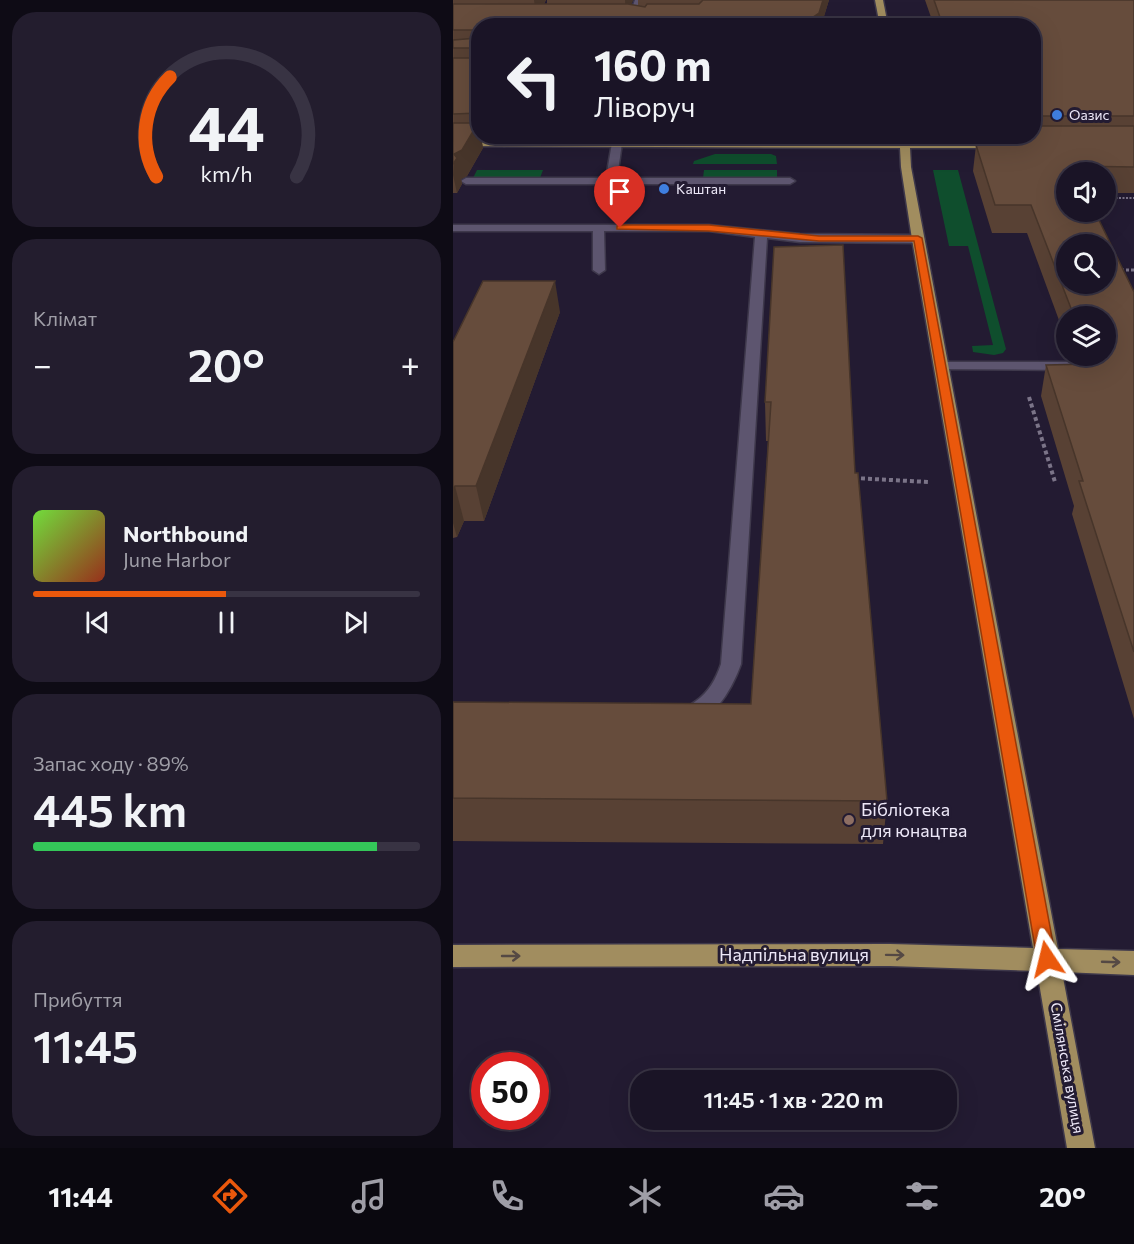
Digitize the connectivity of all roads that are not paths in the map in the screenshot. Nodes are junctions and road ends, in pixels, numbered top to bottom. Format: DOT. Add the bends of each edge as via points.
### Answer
graph roads {
  1 [pos="639,0"];
  2 [pos="879,0"];
  3 [pos="637,18"];
  4 [pos="882,18"];
  5 [pos="471,142"];
  6 [pos="453,143"];
  7 [pos="617,144"];
  8 [pos="905,144"];
  9 [pos="995,144"];
  10 [pos="1017,145"];
  11 [pos="466,181"];
  12 [pos="611,181"];
  13 [pos="790,181"];
  14 [pos="453,228"];
  15 [pos="599,228"];
  16 [pos="761,234"];
  17 [pos="918,238"];
  18 [pos="599,270"];
  19 [pos="942,366"];
  20 [pos="1056,366"];
  21 [pos="667,723"];
  22 [pos="453,956"];
  23 [pos="1047,959"];
  24 [pos="1134,963"];
  25 [pos="1081,1148"];
  1 -- 3 [label="lane"];
  2 -- 4 [label="main road"];
  5 -- 6 [label="main road"];
  7 -- 12 [label="lane"];
  8 -- 17 [label="main road, Смілянська вулиця"];
  9 -- 10 [label="main road"];
  11 -- 12 [label="lane"];
  12 -- 13 [label="lane"];
  14 -- 15 [label="lane"];
  15 -- 16 [label="lane" via="709,228"];
  15 -- 18 [label="lane"];
  16 -- 17 [label="lane"];
  16 -- 21 [label="lane" via="731,664 726,682 712,700 693,714"];
  17 -- 19 [label="main road, Смілянська вулиця"];
  19 -- 20 [label="lane"];
  19 -- 23 [label="main road, Смілянська вулиця"];
  22 -- 23 [label="main road, Надпільна вулиця, one-way" via="890,955"];
  23 -- 24 [label="main road, Надпільна вулиця, one-way"];
  23 -- 25 [label="main road, Смілянська вулиця"];
}
